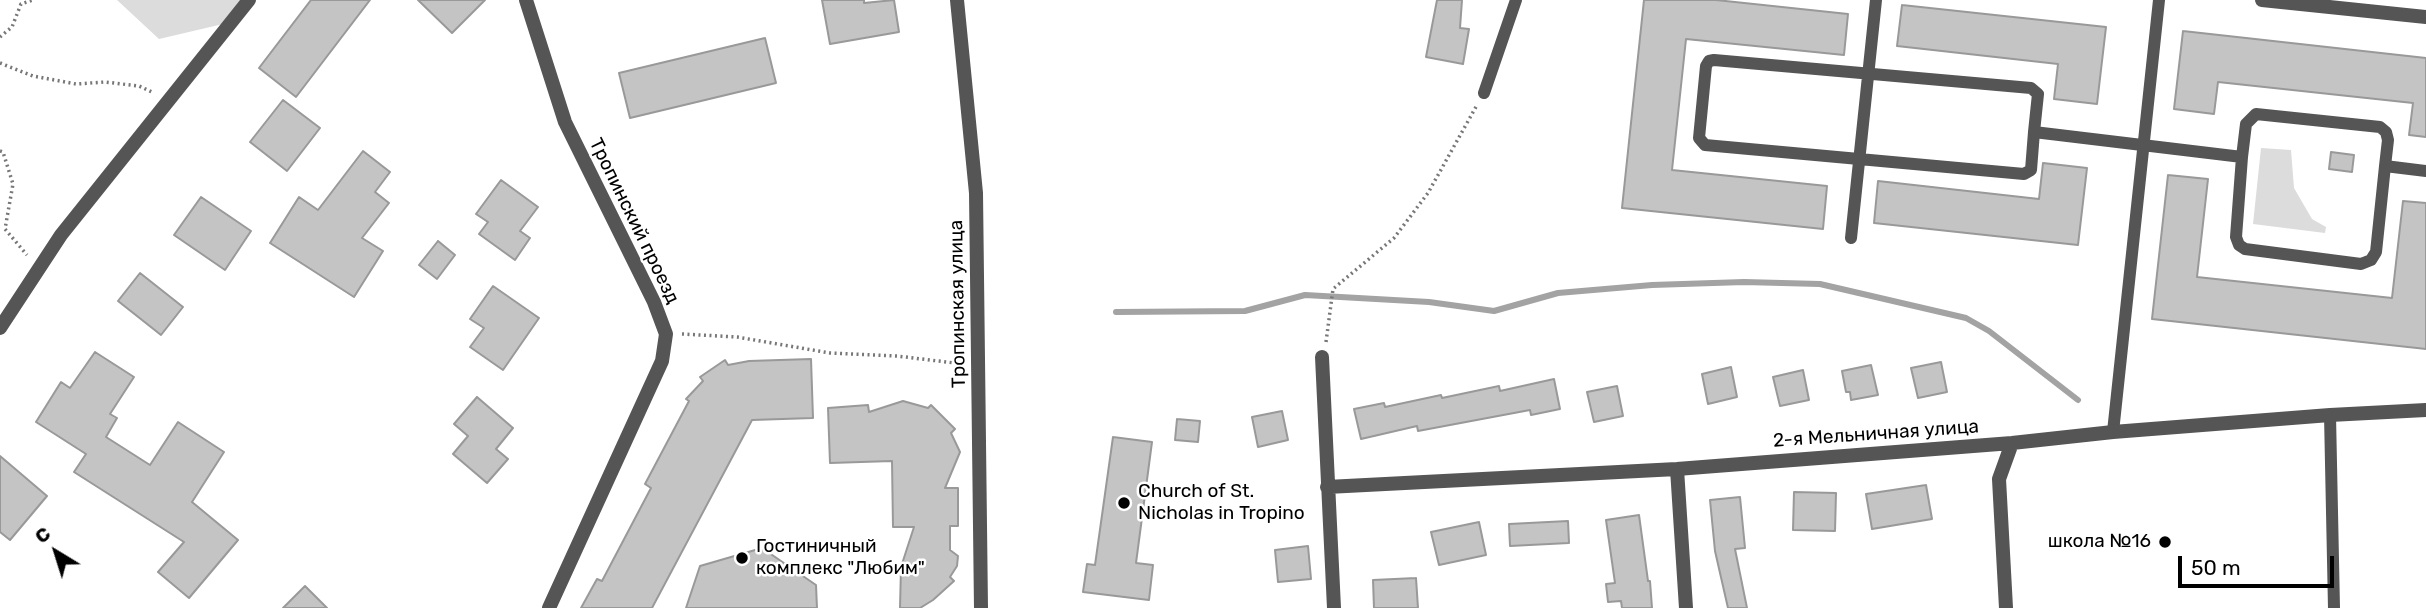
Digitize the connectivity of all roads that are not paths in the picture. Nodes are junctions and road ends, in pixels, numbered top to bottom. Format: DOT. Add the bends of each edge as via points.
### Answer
graph roads {
  1 [pos="249,0"];
  2 [pos="526,0"];
  3 [pos="957,0"];
  4 [pos="1516,0"];
  5 [pos="1876,0"];
  6 [pos="2159,0"];
  7 [pos="2262,0"];
  8 [pos="2426,17"];
  9 [pos="1868,74"];
  10 [pos="1484,93"];
  11 [pos="2034,132"];
  12 [pos="2144,145"];
  13 [pos="2242,157"];
  14 [pos="1859,159"];
  15 [pos="2385,166"];
  16 [pos="2426,170"];
  17 [pos="1851,238"];
  18 [pos="0,328"];
  19 [pos="1322,357"];
  20 [pos="2426,410"];
  21 [pos="2330,415"];
  22 [pos="2113,432"];
  23 [pos="2012,443"];
  24 [pos="1677,469"];
  25 [pos="1327,487"];
  26 [pos="549,608"];
  27 [pos="981,608"];
  28 [pos="1334,608"];
  29 [pos="1686,608"];
  30 [pos="2006,608"];
  31 [pos="2334,608"];
  1 -- 18 [label="street" via="61,235"];
  2 -- 26 [label="street, Тропинский проезд" via="565,122 666,334 662,361"];
  3 -- 27 [label="street, Тропинская улица" via="976,193"];
  4 -- 10 [label="lane"];
  5 -- 9 [label="lane"];
  6 -- 12 [label="lane"];
  7 -- 8 [label="street"];
  9 -- 11 [label="lane" via="2031,88 2038,94"];
  9 -- 14 [label="lane"];
  9 -- 14 [label="lane" via="1714,60 1706,66 1699,138 1705,145"];
  11 -- 12 [label="lane"];
  11 -- 14 [label="lane" via="2031,170 2024,174"];
  12 -- 13 [label="lane"];
  12 -- 22 [label="lane"];
  13 -- 15 [label="lane" via="2246,124 2256,114 2380,127 2388,140"];
  13 -- 15 [label="lane" via="2239,245 2361,264 2376,252"];
  14 -- 17 [label="lane"];
  15 -- 16 [label="lane"];
  19 -- 25 [label="street"];
  20 -- 21 [label="street, 2-я Мельничная улица"];
  21 -- 22 [label="street, 2-я Мельничная улица"];
  21 -- 31 [label="lane"];
  22 -- 23 [label="street, 2-я Мельничная улица"];
  23 -- 24 [label="street, 2-я Мельничная улица"];
  23 -- 30 [label="street" via="1999,479"];
  24 -- 25 [label="street, 2-я Мельничная улица"];
  24 -- 29 [label="street"];
  25 -- 28 [label="street"];
}
